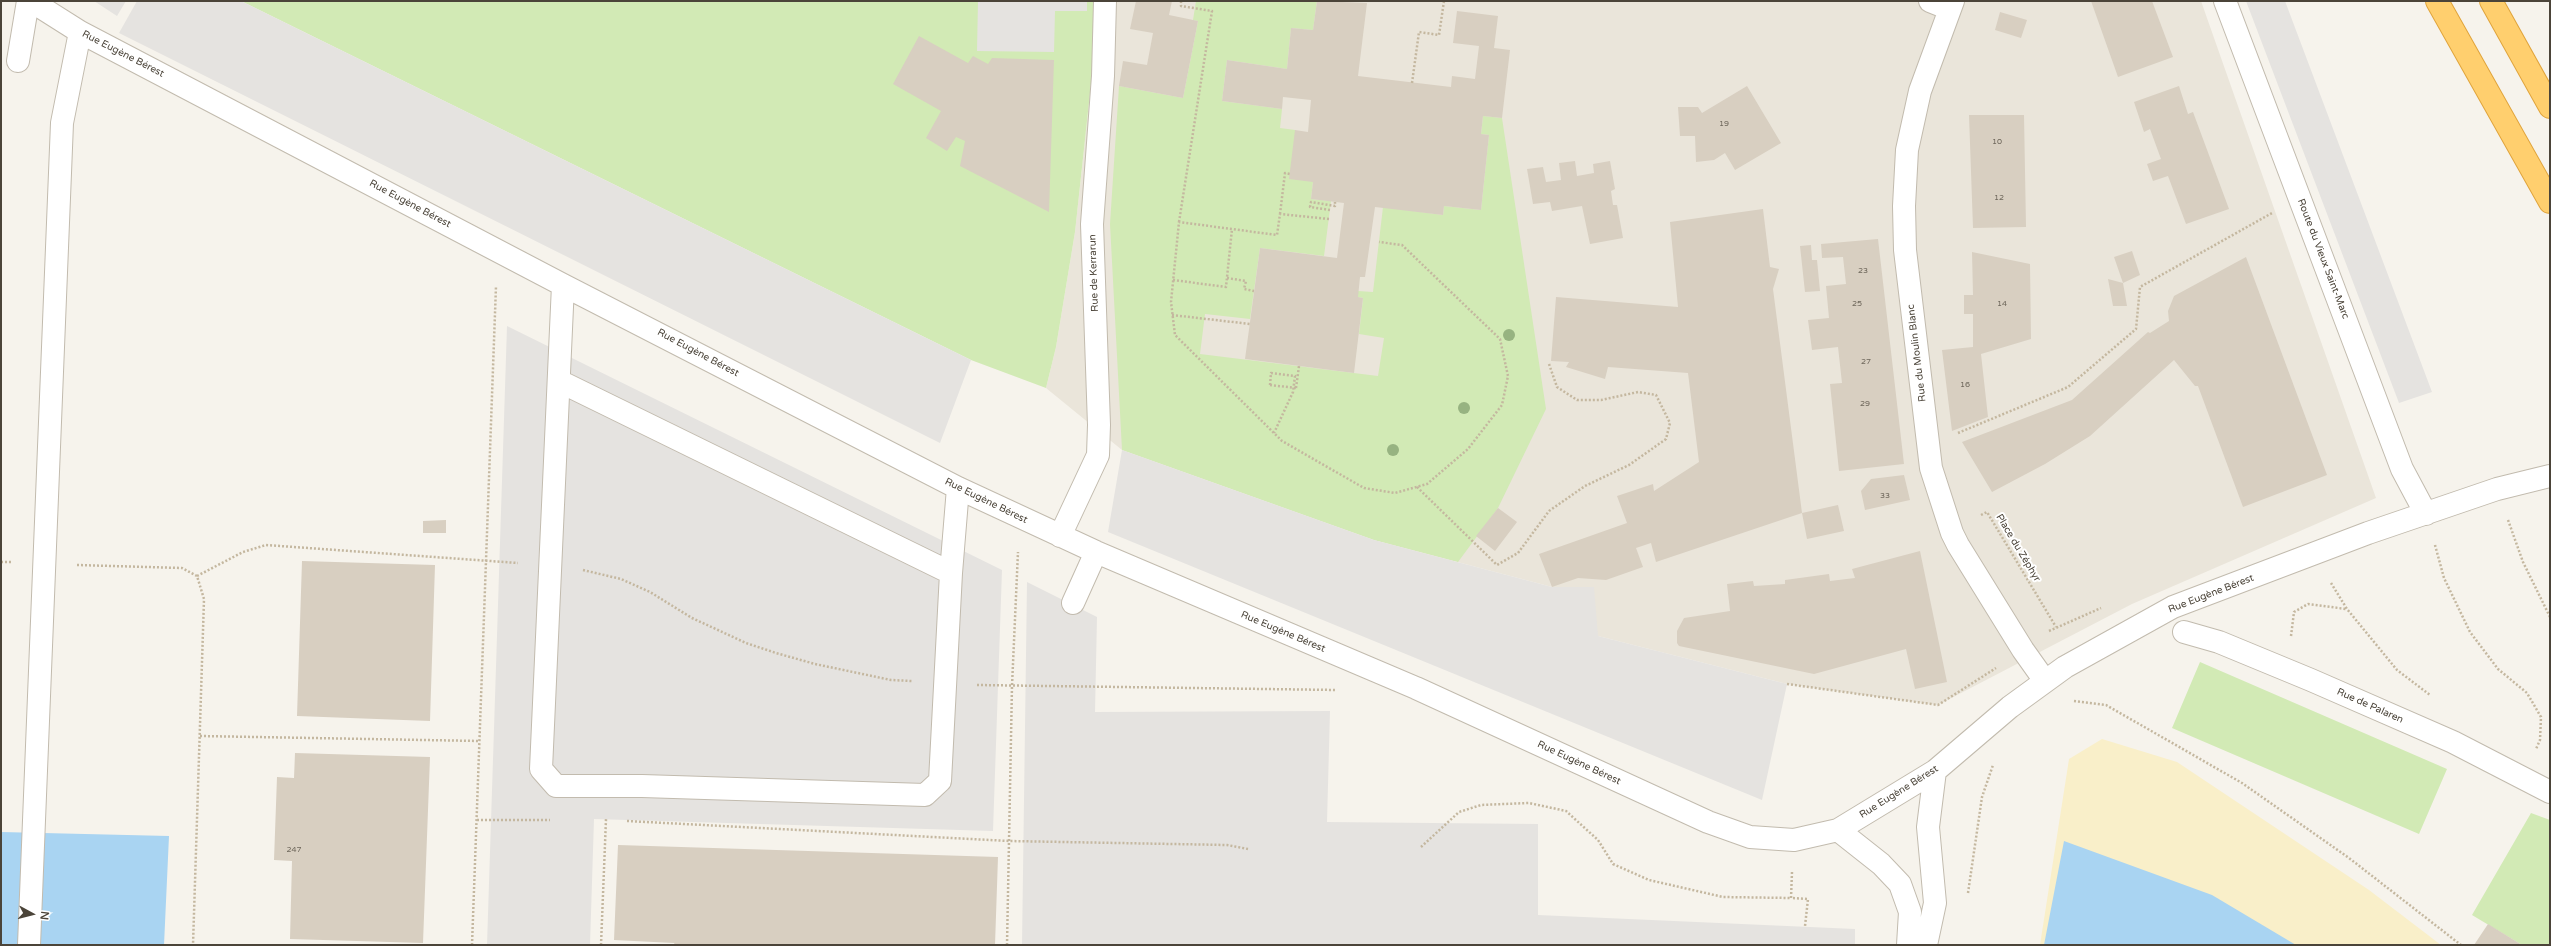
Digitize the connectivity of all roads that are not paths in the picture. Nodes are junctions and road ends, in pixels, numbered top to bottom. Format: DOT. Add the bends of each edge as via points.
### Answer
graph roads {
  1 [pos="29,1"];
  2 [pos="1105,1"];
  3 [pos="1930,1"];
  4 [pos="2225,1"];
  5 [pos="2437,1"];
  6 [pos="2491,1"];
  7 [pos="1951,5"];
  8 [pos="80,32"];
  9 [pos="18,61"];
  10 [pos="2550,107"];
  11 [pos="2550,202"];
  12 [pos="563,285"];
  13 [pos="559,381"];
  14 [pos="2550,476"];
  15 [pos="958,488"];
  16 [pos="2426,514"];
  17 [pos="1060,536"];
  18 [pos="1096,552"];
  19 [pos="951,572"];
  20 [pos="1073,603"];
  21 [pos="2184,632"];
  22 [pos="2046,681"];
  23 [pos="1935,771"];
  24 [pos="2550,792"];
  25 [pos="1838,830"];
  26 [pos="29,945"];
  27 [pos="1908,945"];
  28 [pos="1926,945"];
  1 -- 8 [label="street, Rue Eugène Bérest"];
  1 -- 9 [label="street"];
  2 -- 17 [label="street, Rue de Kerrarun" via="1103,76 1092,224 1098,456"];
  3 -- 7 [label="street"];
  4 -- 16 [label="street, Route du Vieux Saint-Marc" via="2402,469"];
  5 -- 11 [label="highway"];
  6 -- 10 [label="highway"];
  7 -- 22 [label="street, Rue du Moulin Blanc" via="1920,91 1907,150 1904,206 1905,250 1931,468 1952,533 1983,588"];
  8 -- 12 [label="street, Rue Eugène Bérest"];
  8 -- 26 [label="street" via="62,123"];
  12 -- 13 [label="street"];
  12 -- 15 [label="street, Rue Eugène Bérest"];
  13 -- 19 [label="street"];
  13 -- 19 [label="street" via="541,768 556,786 642,786 925,795 940,781"];
  14 -- 16 [label="street, Rue Eugène Bérest" via="2497,489"];
  15 -- 17 [label="street, Rue Eugène Bérest"];
  15 -- 19 [label="street"];
  16 -- 22 [label="street, Rue Eugène Bérest" via="2173,607 2065,667"];
  17 -- 18 [label="street, Rue Eugène Bérest"];
  18 -- 20 [label="street"];
  18 -- 25 [label="street, Rue Eugène Bérest" via="1416,688 1708,822 1750,837 1794,840"];
  21 -- 24 [label="street, Rue de Palaren" via="2219,642 2312,680 2453,742"];
  22 -- 23 [label="street, Rue Eugène Bérest" via="2010,707"];
  23 -- 25 [label="street, Rue Eugène Bérest"];
  23 -- 28 [label="street" via="1928,827 1935,904"];
  25 -- 27 [label="street" via="1881,864 1900,884 1910,912"];
}
